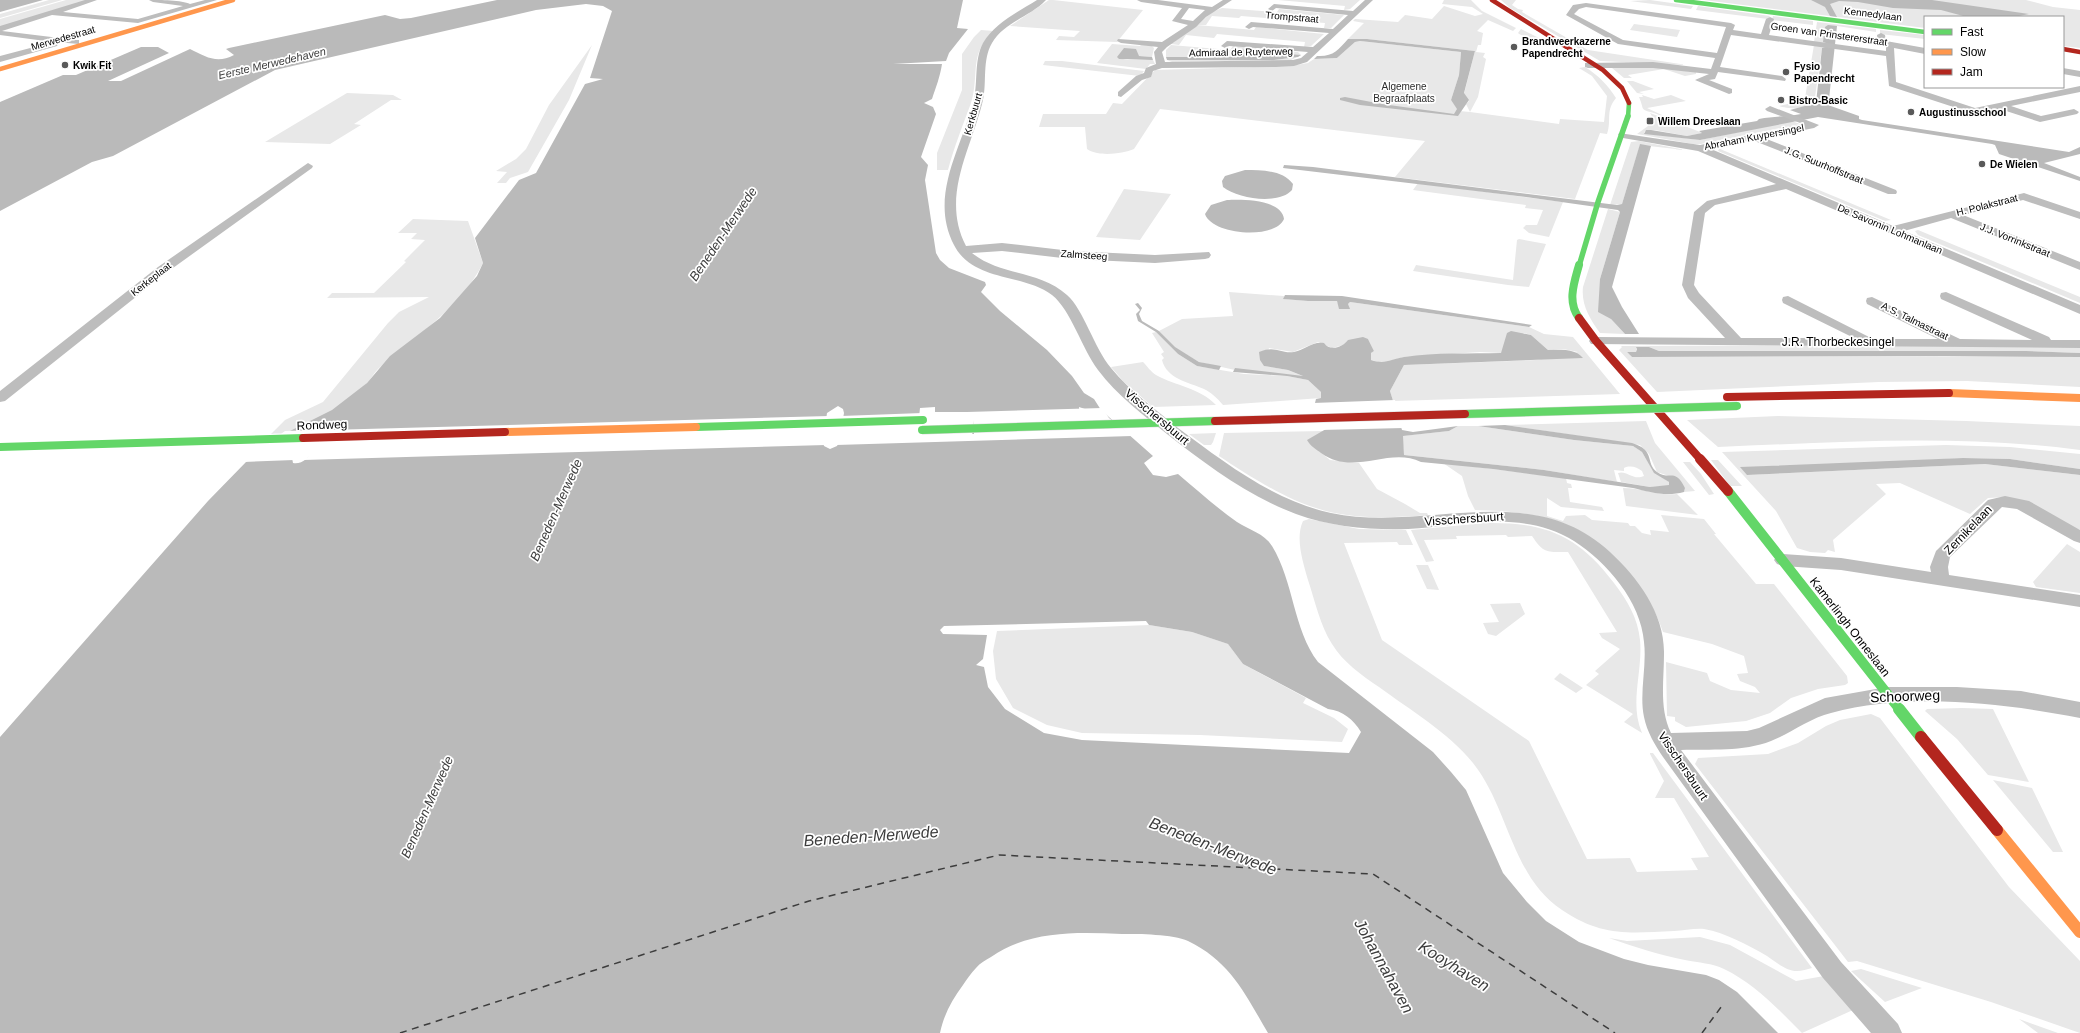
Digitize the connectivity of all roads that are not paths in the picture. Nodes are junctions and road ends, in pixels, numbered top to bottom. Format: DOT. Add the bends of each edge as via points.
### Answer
graph roads {
  1 [pos="93,0"];
  2 [pos="153,0"];
  3 [pos="213,0"];
  4 [pos="220,0"];
  5 [pos="233,0"];
  6 [pos="1042,0"];
  7 [pos="1141,0"];
  8 [pos="1228,0"];
  9 [pos="1369,0"];
  10 [pos="1492,0"];
  11 [pos="1676,0"];
  12 [pos="1687,0"];
  13 [pos="1482,2"];
  14 [pos="194,5"];
  15 [pos="1187,6"];
  16 [pos="1213,9"];
  17 [pos="1272,9"];
  18 [pos="53,13"];
  19 [pos="1353,13"];
  20 [pos="1770,19"];
  21 [pos="1193,23"];
  22 [pos="133,26"];
  23 [pos="1249,27"];
  24 [pos="0,29"];
  25 [pos="1334,31"];
  26 [pos="1924,31"];
  27 [pos="1924,31"];
  28 [pos="1728,32"];
  29 [pos="0,33"];
  30 [pos="1881,35"];
  31 [pos="1764,37"];
  32 [pos="1556,40"];
  33 [pos="72,41"];
  34 [pos="1121,41"];
  35 [pos="1164,45"];
  36 [pos="1225,46"];
  37 [pos="2064,48"];
  38 [pos="1314,50"];
  39 [pos="1891,50"];
  40 [pos="2080,50"];
  41 [pos="1924,51"];
  42 [pos="1720,56"];
  43 [pos="0,59"];
  44 [pos="0,64"];
  45 [pos="1161,65"];
  46 [pos="1592,65"];
  47 [pos="0,69"];
  48 [pos="1714,71"];
  49 [pos="2064,71"];
  50 [pos="2080,74"];
  51 [pos="1782,79"];
  52 [pos="2080,89"];
  53 [pos="1729,91"];
  54 [pos="2065,93"];
  55 [pos="1121,94"];
  56 [pos="2080,97"];
  57 [pos="1998,106"];
  58 [pos="1770,109"];
  59 [pos="2074,112"];
  60 [pos="1623,135"];
  61 [pos="1755,138"];
  62 [pos="1700,148"];
  63 [pos="308,166"];
  64 [pos="1787,185"];
  65 [pos="1892,192"];
  66 [pos="1950,214"];
  67 [pos="2080,216"];
  68 [pos="1892,230"];
  69 [pos="963,250"];
  70 [pos="1204,255"];
  71 [pos="2080,266"];
  72 [pos="1946,296"];
  73 [pos="1788,300"];
  74 [pos="1872,300"];
  75 [pos="2080,310"];
  76 [pos="1596,341"];
  77 [pos="1737,342"];
  78 [pos="1870,342"];
  79 [pos="1957,343"];
  80 [pos="2049,343"];
  81 [pos="2080,344"];
  82 [pos="0,398"];
  83 [pos="2080,398"];
  84 [pos="1548,402"];
  85 [pos="1910,403"];
  86 [pos="1365,407"];
  87 [pos="1135,414"];
  88 [pos="930,420"];
  89 [pos="915,430"];
  90 [pos="0,447"];
  91 [pos="2080,537"];
  92 [pos="1783,560"];
  93 [pos="1941,580"];
  94 [pos="2080,601"];
  95 [pos="1887,695"];
  96 [pos="2080,710"];
  97 [pos="1665,742"];
  98 [pos="2080,932"];
  99 [pos="1889,1033"];
  1 -- 18 [label="street"];
  2 -- 14 [label="street"];
  3 -- 14 [label="street, Merwedestraat"];
  4 -- 22 [label="main road, Merwedestraat"];
  5 -- 22 [label="main road, Merwedestraat"];
  6 -- 69 [label="street, Kerkbuurt" via="1005,24 988,43 984,54 978,100 952,177 950,209 956,239"];
  7 -- 15 [label="street"];
  8 -- 16 [label="street"];
  9 -- 19 [label="street, Admiraal de Ruyterweg"];
  10 -- 32 [label="main road"];
  11 -- 26 [label="main road, Kennedylaan"];
  12 -- 27 [label="main road, Kennedylaan"];
  13 -- 32 [label="main road"];
  14 -- 22 [label="street, Merwedestraat"];
  15 -- 16 [label="street"];
  15 -- 21 [label="street" via="1176,21"];
  16 -- 21 [label="street"];
  17 -- 19 [label="street" via="1274,6"];
  18 -- 22 [label="street"];
  18 -- 24 [label="street"];
  19 -- 25 [label="street, Admiraal de Ruyterweg"];
  20 -- 31 [label="street, Groen van Prinstererstraat"];
  21 -- 35 [label="street"];
  22 -- 33 [label="main road, Merwedestraat"];
  22 -- 47 [label="main road, Merwedestraat"];
  23 -- 25 [label="street, Trompstraat" via="1251,24"];
  25 -- 38 [label="street, Admiraal de Ruyterweg"];
  28 -- 31 [label="street, Groen van Prinstererstraat"];
  28 -- 42 [label="street"];
  28 -- 42 [label="street" via="1731,25 1586,5 1576,7 1570,15 1621,42"];
  29 -- 33 [label="street"];
  30 -- 39 [label="street" via="1882,44"];
  31 -- 39 [label="street, Groen van Prinstererstraat"];
  32 -- 46 [label="main road"];
  33 -- 43 [label="street"];
  33 -- 44 [label="main road, Merwedestraat"];
  34 -- 35 [label="street"];
  35 -- 45 [label="street" via="1158,52"];
  36 -- 38 [label="street" via="1227,43"];
  37 -- 40 [label="main road"];
  38 -- 45 [label="street, Admiraal de Ruyterweg" via="1304,60 1294,63"];
  39 -- 41 [label="street, Groen van Prinstererstraat"];
  39 -- 57 [label="street" via="1892,84 1975,111"];
  42 -- 48 [label="street"];
  45 -- 55 [label="street" via="1149,70 1148,75 1139,78"];
  46 -- 48 [label="street" via="1653,65"];
  46 -- 60 [label="main road" via="1616,80 1626,94 1629,112"];
  48 -- 51 [label="street"];
  48 -- 53 [label="street" via="1712,77 1699,80"];
  49 -- 50 [label="street"];
  52 -- 54 [label="street"];
  54 -- 56 [label="street"];
  54 -- 57 [label="street"];
  57 -- 59 [label="street" via="2040,119"];
  58 -- 61 [label="street, Abraham Kuypersingel" via="1814,125"];
  60 -- 62 [label="street, Abraham Kuypersingel"];
  60 -- 76 [label="main road, Kamerlingh Onneslaan" via="1574,278 1572,292 1576,314"];
  61 -- 62 [label="street, Abraham Kuypersingel"];
  61 -- 65 [label="street, J.G. Suurhoffstraat"];
  62 -- 64 [label="street, De Savornin Lohmanlaan"];
  63 -- 82 [label="street, Kerkeplaat" via="162,270"];
  64 -- 68 [label="street, De Savornin Lohmanlaan"];
  64 -- 77 [label="street" via="1711,203 1700,212 1688,285 1693,295"];
  66 -- 67 [label="street, H. Polakstraat" via="2024,196"];
  66 -- 68 [label="street, H. Polakstraat"];
  66 -- 71 [label="street, J.J. Vorrinkstraat"];
  68 -- 75 [label="street, De Savornin Lohmanlaan"];
  69 -- 70 [label="street, Zalmsteeg" via="1002,247 1071,255 1155,259"];
  69 -- 97 [label="street, Visschersbuurt" via="981,264 1037,284 1061,296 1103,368 1142,407 1217,464 1290,505 1324,516 1375,523 1476,516 1517,517 1552,524 1578,536 1599,552 1626,582 1651,624 1654,664 1653,711"];
  72 -- 80 [label="street"];
  73 -- 78 [label="street"];
  74 -- 79 [label="street, A.S. Talmastraat"];
  76 -- 77 [label="street, J.R. Thorbeckesingel"];
  76 -- 92 [label="main road, Kamerlingh Onneslaan" via="1734,498"];
  77 -- 78 [label="street, J.R. Thorbeckesingel"];
  78 -- 79 [label="street, J.R. Thorbeckesingel"];
  79 -- 80 [label="street, J.R. Thorbeckesingel"];
  80 -- 81 [label="street, J.R. Thorbeckesingel"];
  83 -- 84 [label="main road" via="1941,393"];
  85 -- 89 [label="main road, bridge"];
  86 -- 87 [label="main road"];
  88 -- 90 [label="main road, Rondweg"];
  91 -- 93 [label="street, Zernikelaan" via="2023,505 1998,502 1942,555 1939,567"];
  92 -- 93 [label="street" via="1841,564"];
  92 -- 95 [label="main road, Kamerlingh Onneslaan"];
  93 -- 94 [label="street"];
  95 -- 96 [label="street, Schoorweg" via="1958,695 2021,699"];
  95 -- 97 [label="street, Schoorweg" via="1825,706 1764,735 1747,739"];
  95 -- 98 [label="main road, Kamerlingh Onneslaan"];
  97 -- 99 [label="street, Visschersbuurt" via="1832,970"];
}
